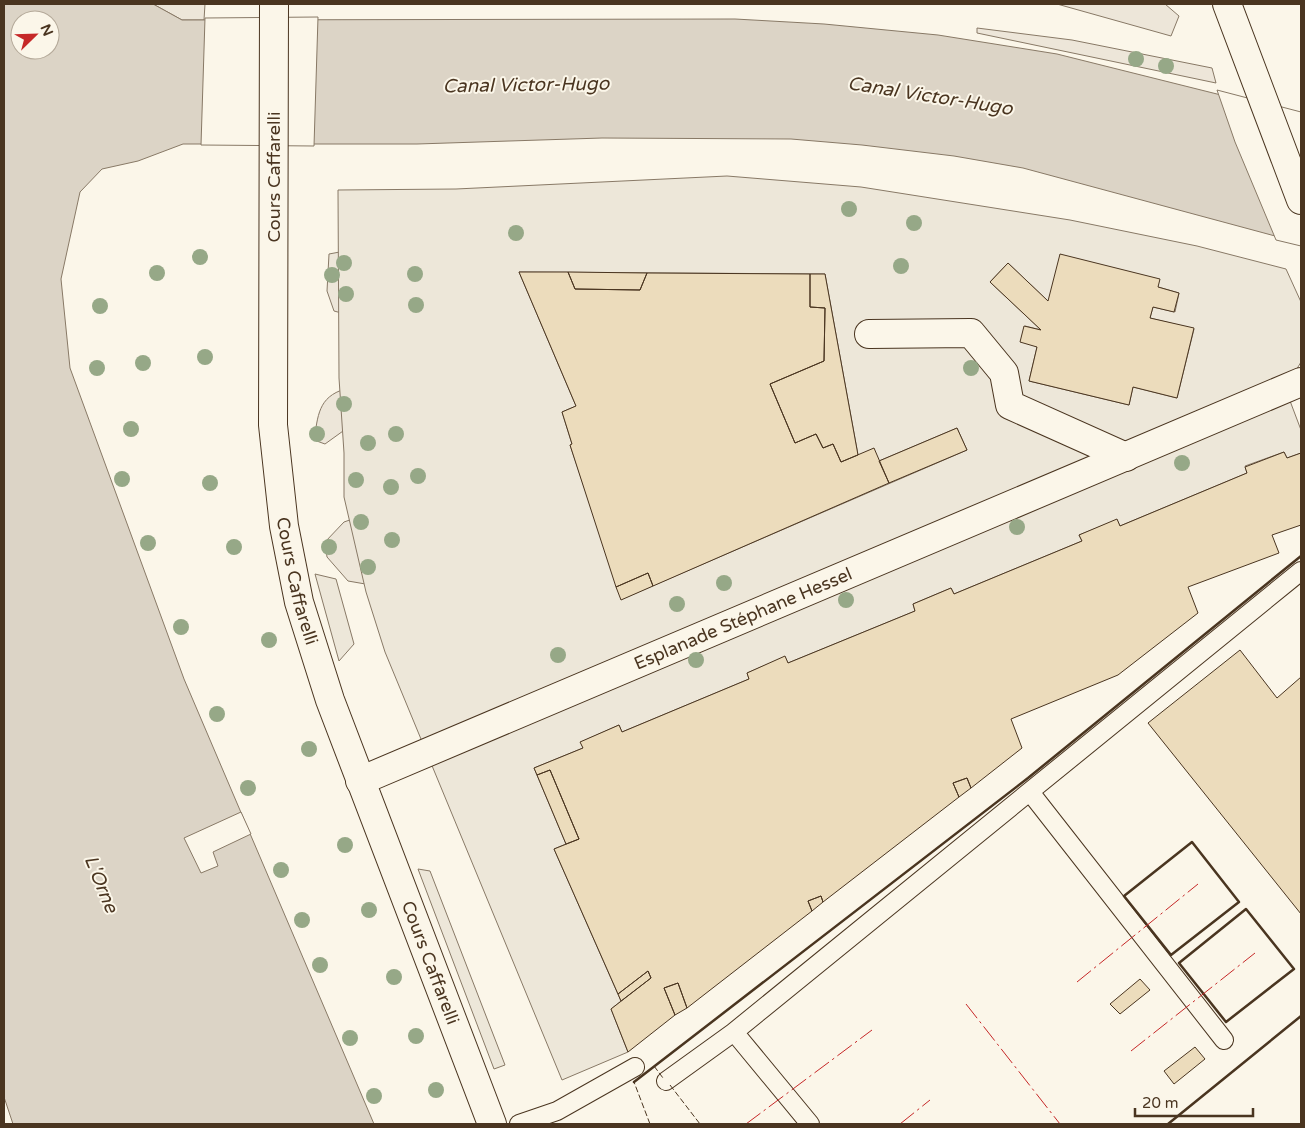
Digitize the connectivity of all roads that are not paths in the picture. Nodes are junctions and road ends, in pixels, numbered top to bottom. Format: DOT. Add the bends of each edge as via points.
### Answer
graph roads {
  1 [pos="274,4"];
  2 [pos="1227,4"];
  3 [pos="1301,200"];
  4 [pos="869,334"];
  5 [pos="1301,382"];
  6 [pos="1126,457"];
  7 [pos="1301,570"];
  8 [pos="360,781"];
  9 [pos="1030,792"];
  10 [pos="734,1032"];
  11 [pos="1224,1040"];
  12 [pos="635,1067"];
  13 [pos="666,1081"];
  14 [pos="492,1124"];
  15 [pos="519,1124"];
  16 [pos="810,1124"];
  1 -- 8 [label="street, Cours Caffarelli" via="273,425 284,526 299,602"];
  2 -- 3 [label="street"];
  4 -- 6 [label="street" via="971,333 1004,373 1010,405"];
  5 -- 6 [label="street, Esplanade Stéphane Hessel"];
  6 -- 8 [label="street, Esplanade Stéphane Hessel"];
  7 -- 9 [label="lane"];
  8 -- 14 [label="street, Cours Caffarelli"];
  9 -- 10 [label="lane"];
  9 -- 11 [label="lane"];
  10 -- 13 [label="lane"];
  10 -- 16 [label="lane"];
  12 -- 15 [label="lane" via="557,1111"];
}
